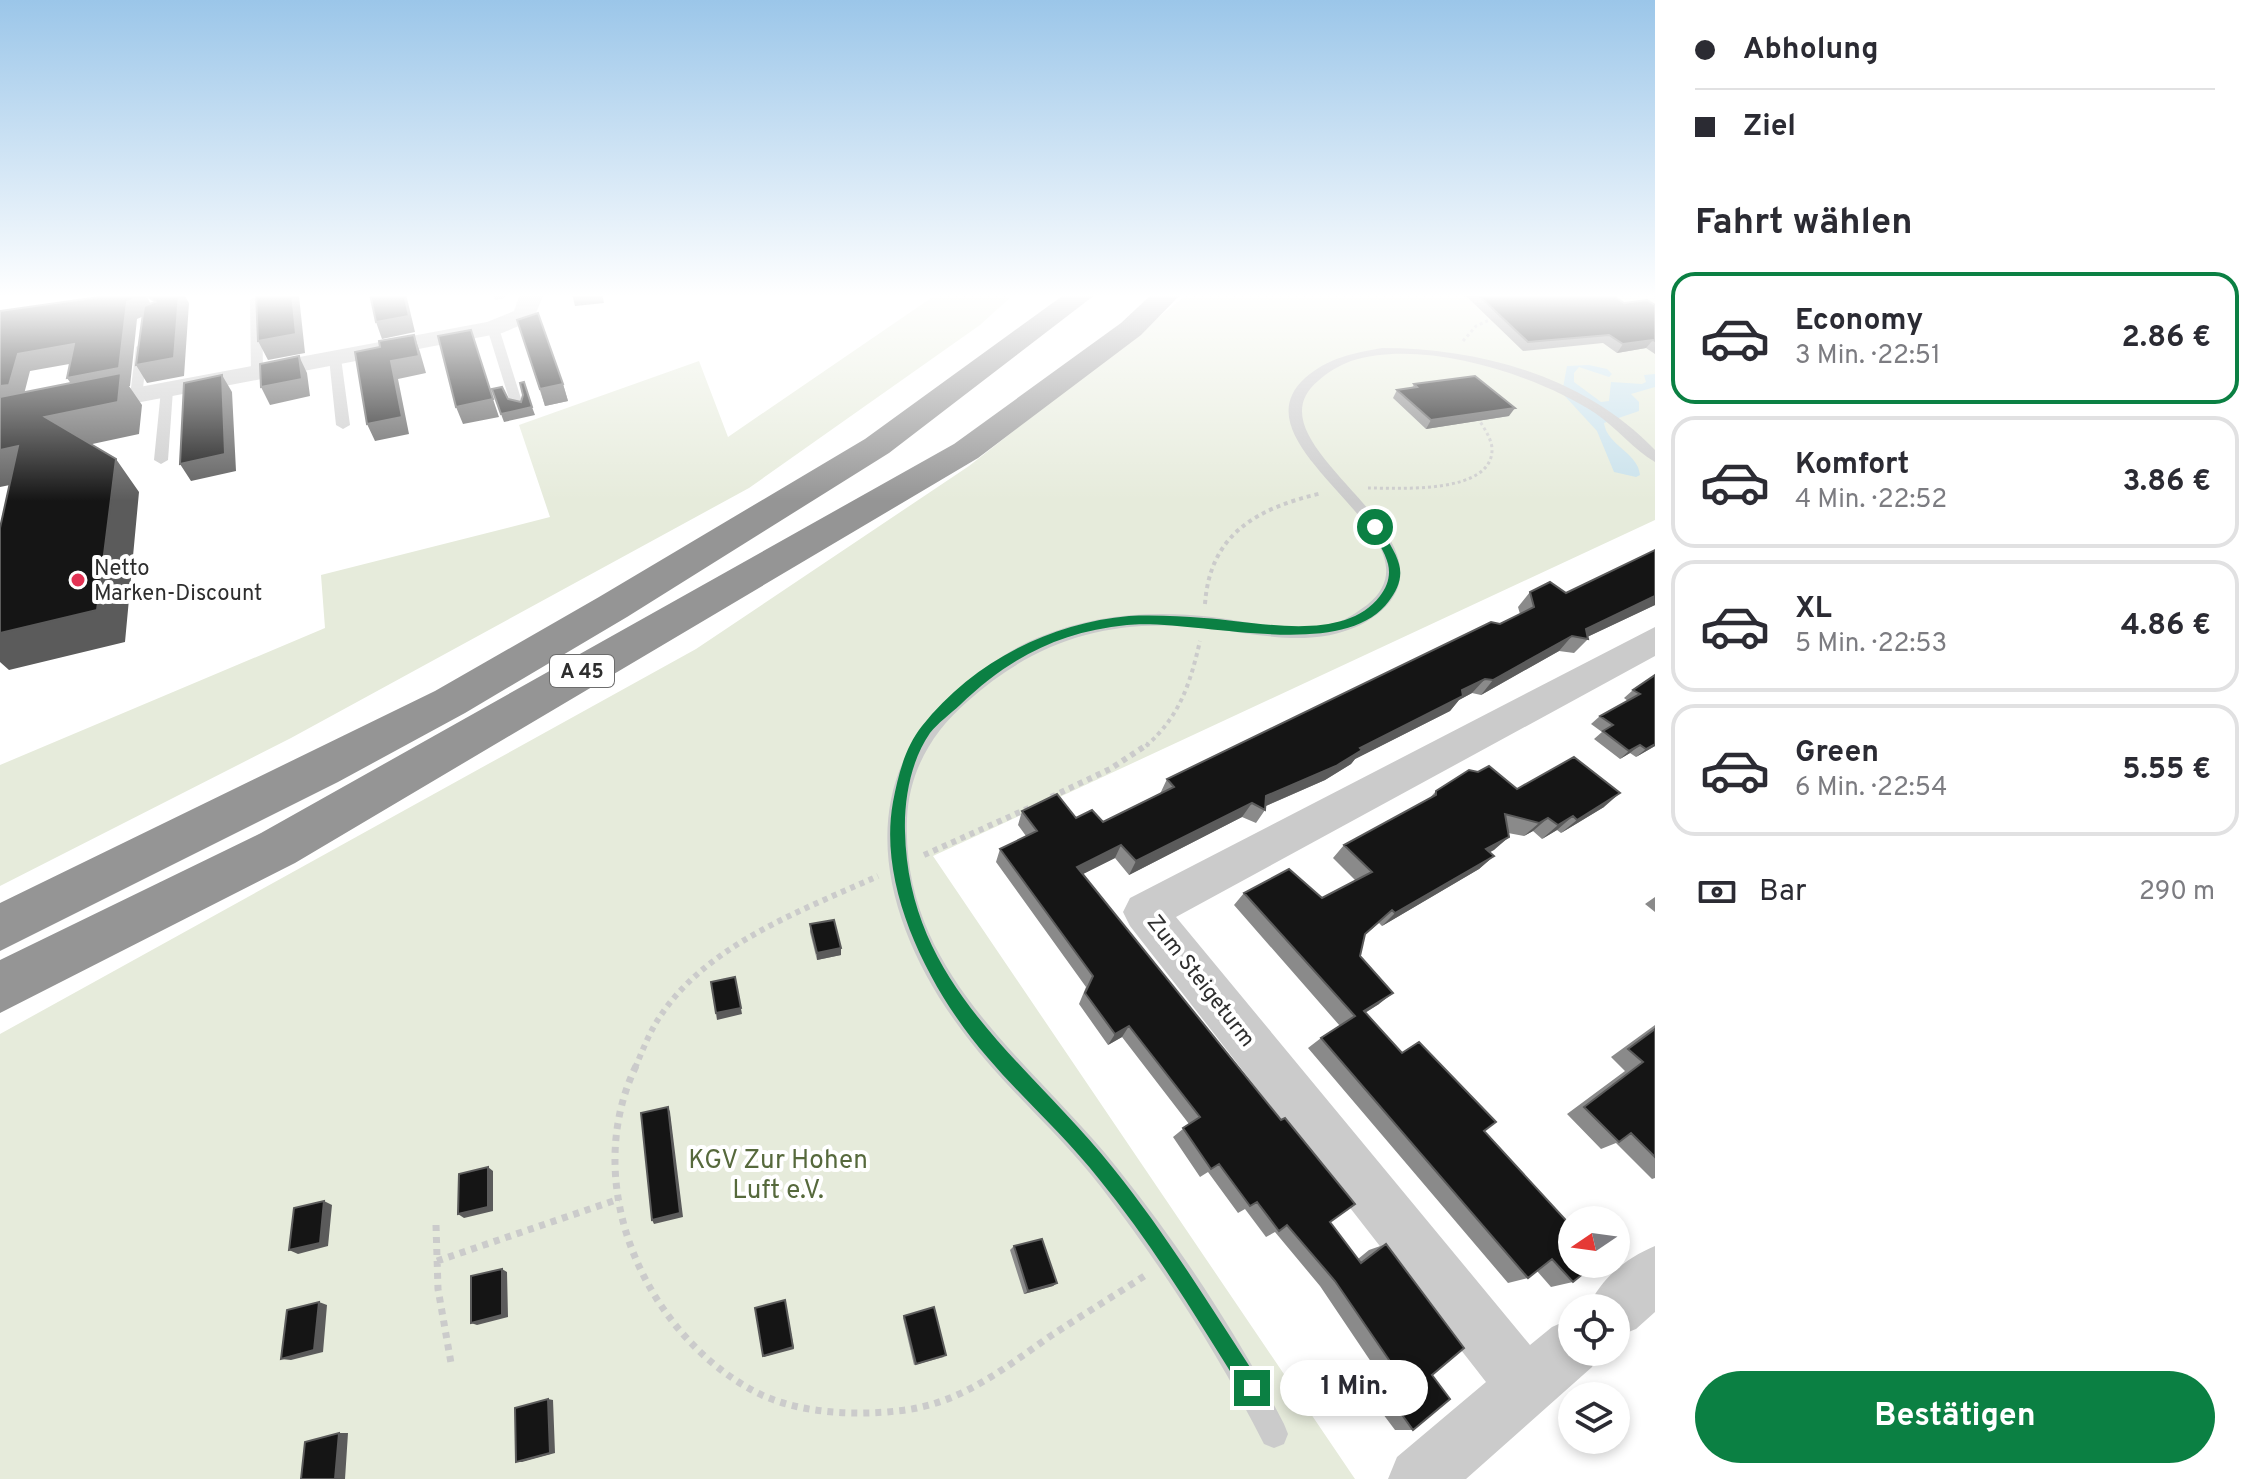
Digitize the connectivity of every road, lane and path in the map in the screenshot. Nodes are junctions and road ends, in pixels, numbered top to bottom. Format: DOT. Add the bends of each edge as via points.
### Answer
graph roads {
  1 [pos="140,363"];
  2 [pos="257,363"];
  3 [pos="309,363"];
  4 [pos="336,363"];
  5 [pos="504,363"];
  6 [pos="986,363"];
  7 [pos="1047,363"];
  8 [pos="1085,363"];
  9 [pos="1336,363"];
  10 [pos="1459,363"];
  11 [pos="1484,363"];
  12 [pos="257,373"];
  13 [pos="167,390"];
  14 [pos="136,396"];
  15 [pos="517,405"];
  16 [pos="0,421"];
  17 [pos="343,425"];
  18 [pos="1655,458"];
  19 [pos="161,460"];
  20 [pos="1345,489"];
  21 [pos="887,495"];
  22 [pos="1205,622"];
  23 [pos="1655,640"];
  24 [pos="1047,799"];
  25 [pos="1034,805"];
  26 [pos="898,867"];
  27 [pos="0,928"];
  28 [pos="0,987"];
  29 [pos="619,1199"];
  30 [pos="436,1225"];
  31 [pos="1170,1259"];
  32 [pos="437,1261"];
  33 [pos="1655,1274"];
  34 [pos="1630,1296"];
  35 [pos="1558,1359"];
  36 [pos="451,1363"];
  37 [pos="1527,1387"];
  38 [pos="1274,1434"];
  39 [pos="1419,1479"];
  1 -- 14 [label="lane"];
  2 -- 12 [label="lane"];
  3 -- 12 [label="street"];
  4 -- 17 [label="lane"];
  5 -- 15 [label="lane"];
  6 -- 27 [label="highway, A 45" via="877,446 450,702"];
  7 -- 21 [label="highway, A 45"];
  8 -- 21 [label="highway" via="966,451"];
  9 -- 20 [label="lane" via="1308,381 1294,404 1297,427 1315,458"];
  10 -- 20 [label="path" via="1460,379 1492,446 1488,467 1458,483"];
  11 -- 18 [label="lane" via="1569,393 1619,424"];
  12 -- 13 [label="street"];
  13 -- 14 [label="street"];
  13 -- 19 [label="lane"];
  14 -- 16 [label="street"];
  20 -- 22 [label="path" via="1288,499 1236,530 1209,569"];
  20 -- 22 [label="lane" via="1385,541 1394,565 1393,587 1378,607 1356,621 1325,630 1267,631"];
  21 -- 28 [label="highway, A 45" via="278,848"];
  22 -- 24 [label="path" via="1187,694 1163,732"];
  22 -- 26 [label="lane" via="1128,621 1057,635 984,674 926,730 906,770 897,817"];
  23 -- 37 [label="street, Zum Steigeturm" via="1145,912"];
  25 -- 26 [label="path"];
  26 -- 29 [label="path" via="764,930 710,962 683,987 657,1020 620,1111 615,1156"];
  26 -- 31 [label="lane" via="912,919 953,997 991,1050 1105,1172"];
  29 -- 31 [label="path" via="623,1229 647,1289 710,1366 775,1403 839,1416 898,1411 973,1390"];
  29 -- 32 [label="path"];
  30 -- 32 [label="path"];
  31 -- 38 [label="lane" via="1252,1388"];
  32 -- 36 [label="path"];
  33 -- 34 [label="street"];
  35 -- 37 [label="street"];
  37 -- 39 [label="street"];
}
